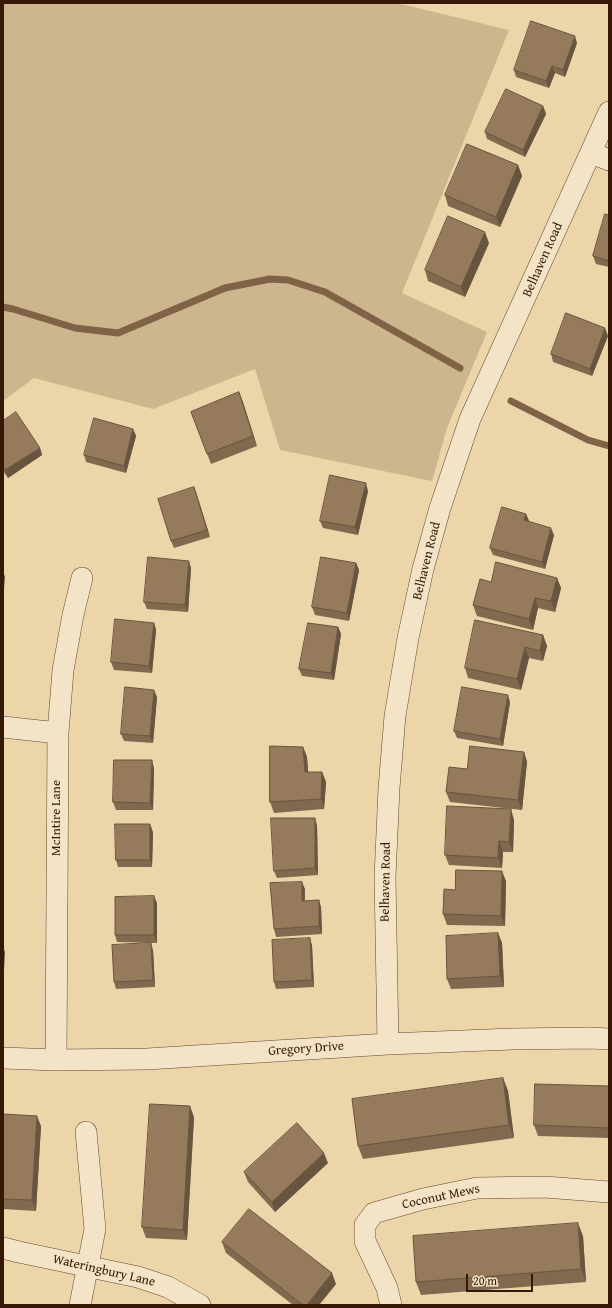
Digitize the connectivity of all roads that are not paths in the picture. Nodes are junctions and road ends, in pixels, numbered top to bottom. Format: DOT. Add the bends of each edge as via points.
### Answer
graph roads {
  1 [pos="609,112"];
  2 [pos="600,156"];
  3 [pos="82,578"];
  4 [pos="3,727"];
  5 [pos="58,733"];
  6 [pos="609,1039"];
  7 [pos="388,1044"];
  8 [pos="3,1058"];
  9 [pos="56,1060"];
  10 [pos="86,1132"];
  11 [pos="609,1192"];
  12 [pos="3,1248"];
  13 [pos="87,1266"];
  14 [pos="80,1305"];
  15 [pos="200,1305"];
  16 [pos="390,1305"];
  1 -- 2 [label="street, Belhaven Road"];
  2 -- 7 [label="street, Belhaven Road" via="470,419 440,508 422,577 408,638 397,708 389,788 385,877"];
  3 -- 5 [label="street, McIntire Lane" via="63,670"];
  4 -- 5 [label="street"];
  5 -- 9 [label="street, McIntire Lane"];
  6 -- 7 [label="street, Gregory Drive" via="512,1039"];
  7 -- 9 [label="street, Gregory Drive" via="147,1059"];
  8 -- 9 [label="street, Gregory Drive"];
  10 -- 13 [label="street" via="95,1229"];
  11 -- 16 [label="street, Coconut Mews" via="545,1187 477,1188 423,1199 374,1213 365,1225 365,1241 387,1288"];
  12 -- 13 [label="street, Wateringbury Lane"];
  13 -- 14 [label="street"];
  13 -- 15 [label="street, Wateringbury Lane" via="138,1277 168,1287"];
}
